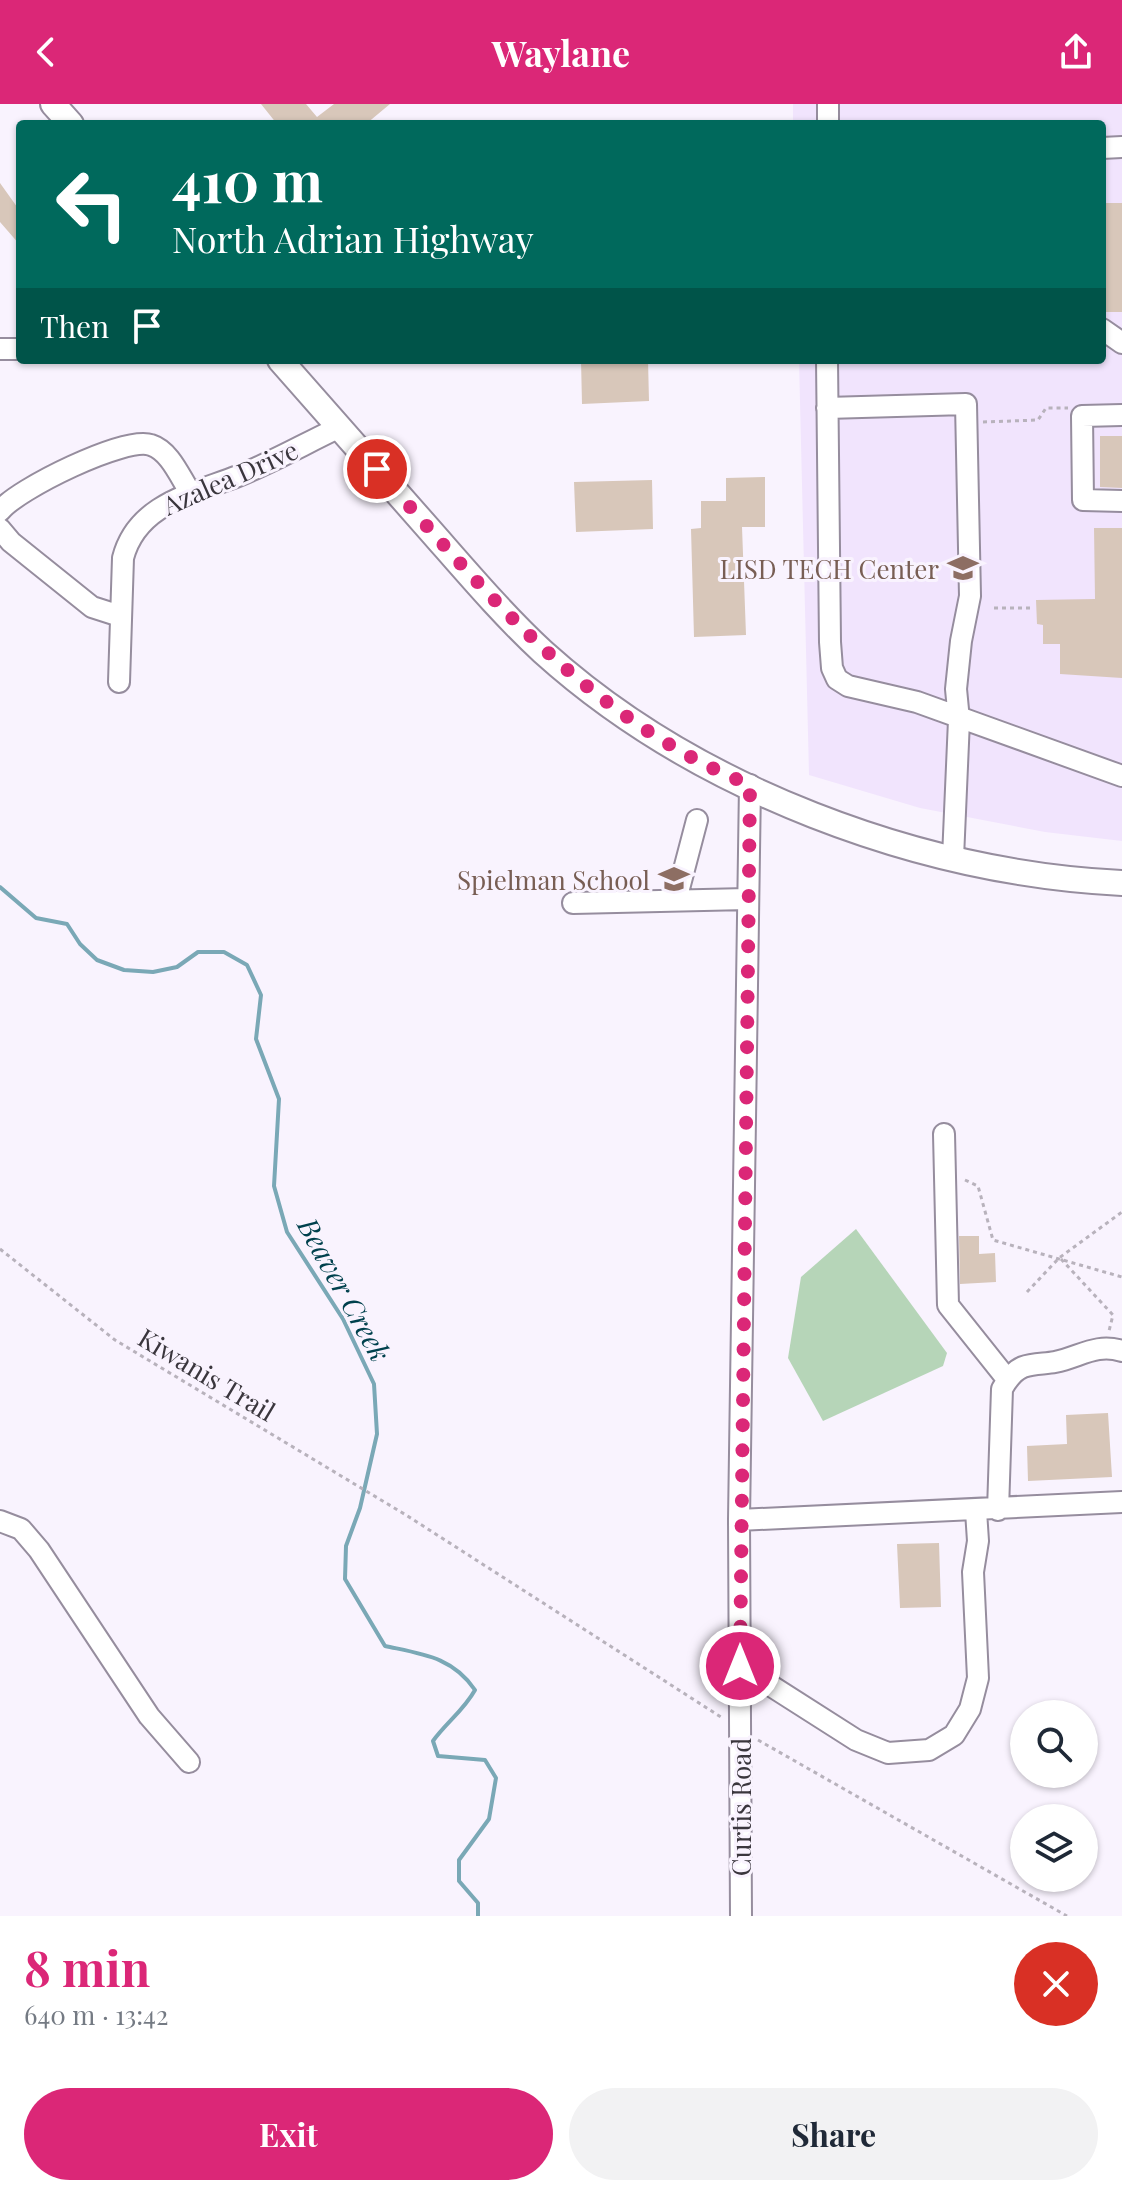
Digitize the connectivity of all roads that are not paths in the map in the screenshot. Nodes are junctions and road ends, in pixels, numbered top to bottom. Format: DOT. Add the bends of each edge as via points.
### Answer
graph roads {
  1 [pos="53,104"];
  2 [pos="67,120"];
  3 [pos="284,364"];
  4 [pos="827,364"];
  5 [pos="827,408"];
  6 [pos="1122,415"];
  7 [pos="340,427"];
  8 [pos="190,492"];
  9 [pos="1122,501"];
  10 [pos="0,511"];
  11 [pos="0,529"];
  12 [pos="120,616"];
  13 [pos="119,682"];
  14 [pos="959,720"];
  15 [pos="1122,776"];
  16 [pos="750,785"];
  17 [pos="697,820"];
  18 [pos="953,858"];
  19 [pos="1122,883"];
  20 [pos="747,899"];
  21 [pos="676,900"];
  22 [pos="573,903"];
  23 [pos="944,1134"];
  24 [pos="1114,1349"];
  25 [pos="1007,1379"];
  26 [pos="1122,1502"];
  27 [pos="998,1510"];
  28 [pos="976,1511"];
  29 [pos="739,1520"];
  30 [pos="0,1521"];
  31 [pos="740,1666"];
  32 [pos="189,1762"];
  33 [pos="741,1916"];
  1 -- 2 [label="main road"];
  3 -- 7 [label="main road"];
  4 -- 5 [label="street"];
  5 -- 14 [label="street" via="832,668 848,686 917,702"];
  5 -- 14 [label="street" via="966,404 970,596 956,689"];
  6 -- 9 [label="street" via="1082,416 1083,500"];
  7 -- 8 [label="street, Azalea Drive" via="239,476"];
  7 -- 16 [label="main road" via="542,651 666,743 703,766"];
  8 -- 10 [label="street" via="165,453 154,445 130,444 43,482"];
  8 -- 12 [label="street, Azalea Drive" via="153,512 127,541"];
  11 -- 12 [label="street" via="92,607"];
  12 -- 13 [label="street, Azalea Drive"];
  14 -- 15 [label="street"];
  14 -- 18 [label="street"];
  16 -- 18 [label="main road" via="836,822"];
  16 -- 20 [label="street, Curtis Road"];
  17 -- 21 [label="street"];
  18 -- 19 [label="main road"];
  20 -- 21 [label="street"];
  20 -- 29 [label="street, Curtis Road"];
  21 -- 22 [label="street"];
  23 -- 25 [label="street" via="948,1305"];
  24 -- 25 [label="street" via="1024,1367"];
  25 -- 27 [label="street" via="1002,1389"];
  26 -- 27 [label="street"];
  27 -- 28 [label="street"];
  28 -- 29 [label="street"];
  28 -- 31 [label="street" via="978,1678 970,1709 954,1735 929,1750 888,1753 856,1740"];
  29 -- 31 [label="street, Curtis Road"];
  30 -- 32 [label="street" via="21,1529 39,1550 149,1716"];
  31 -- 33 [label="street, Curtis Road"];
}
